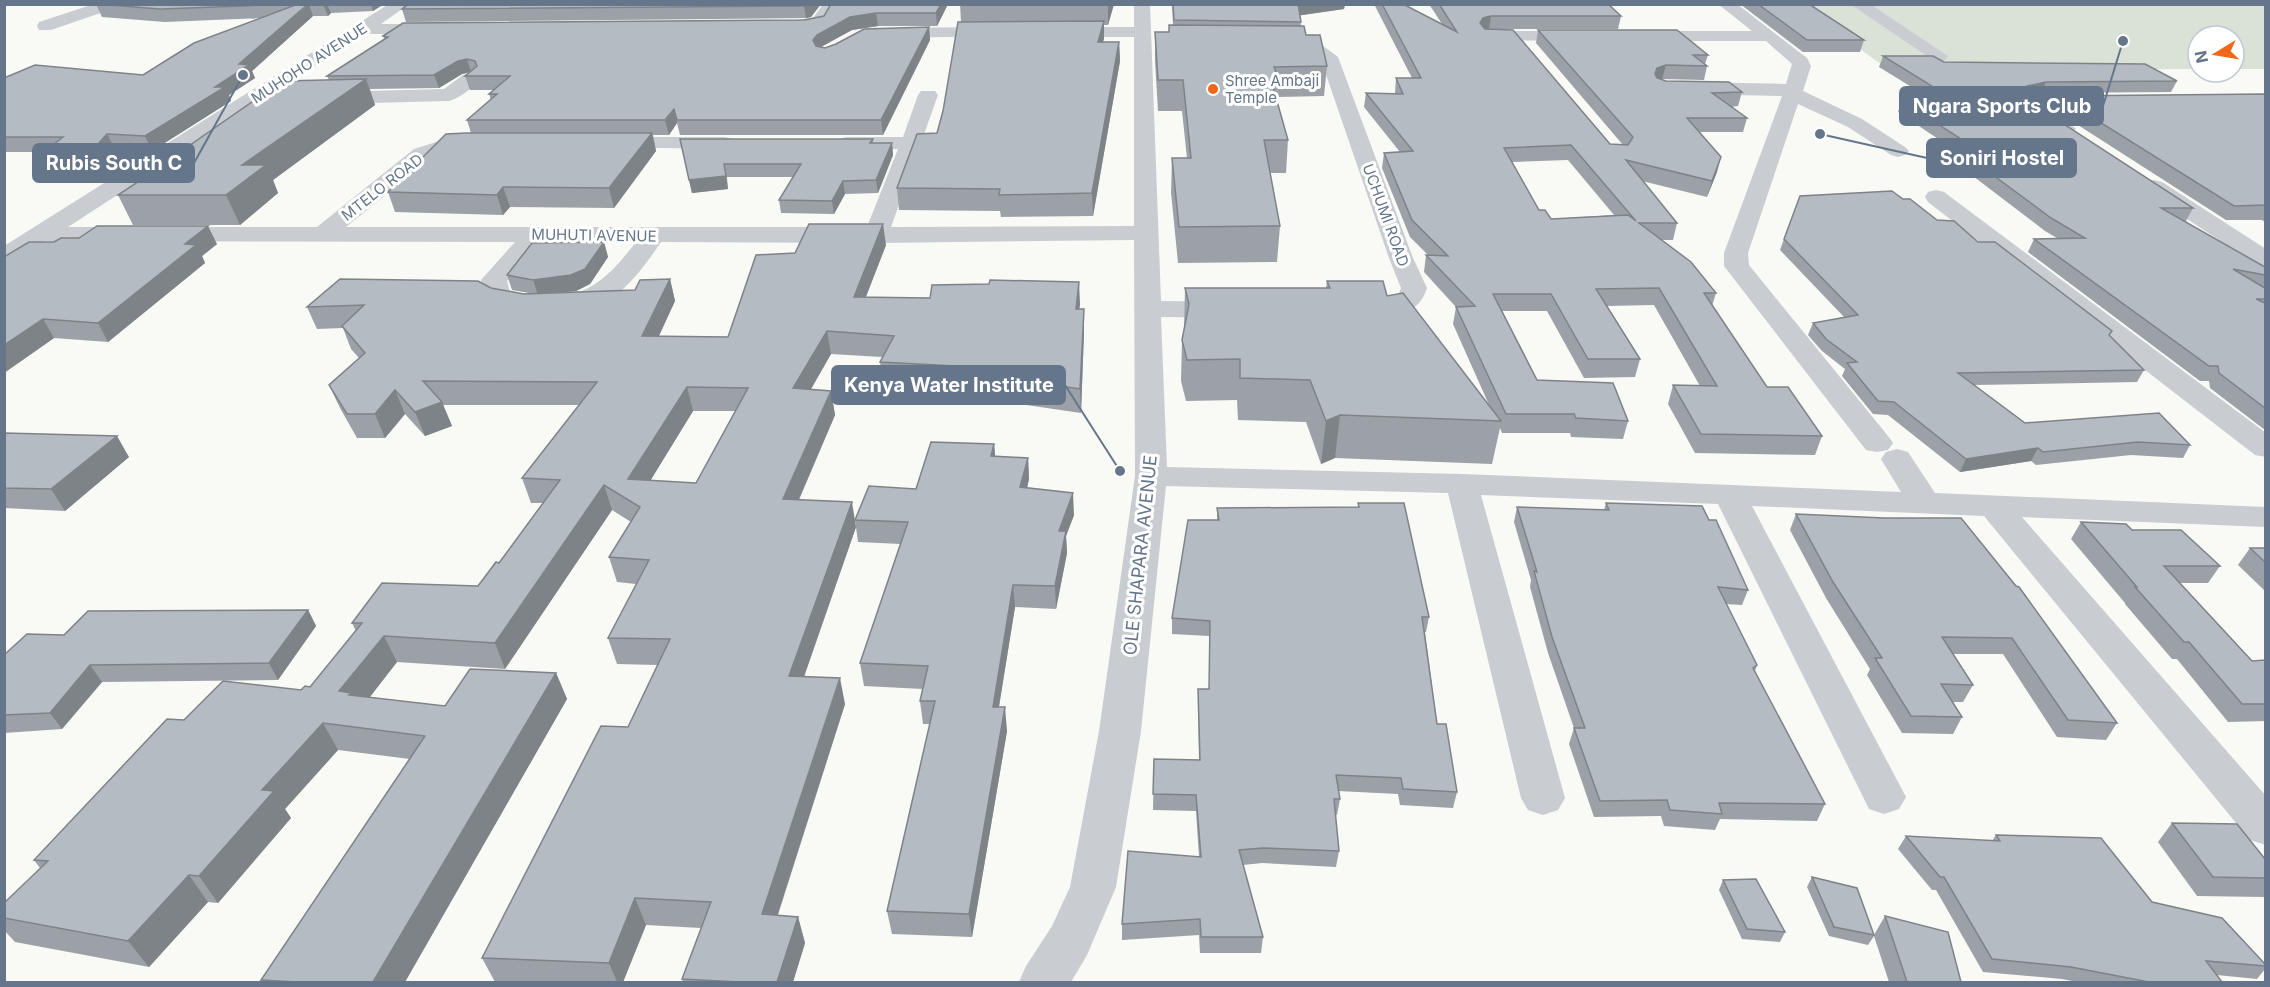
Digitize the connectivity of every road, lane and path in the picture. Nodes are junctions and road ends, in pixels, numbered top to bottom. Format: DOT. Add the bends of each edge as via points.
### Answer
graph roads {
  1 [pos="112,4"];
  2 [pos="401,4"];
  3 [pos="831,4"];
  4 [pos="1726,4"];
  5 [pos="1858,4"];
  6 [pos="45,26"];
  7 [pos="765,26"];
  8 [pos="360,29"];
  9 [pos="452,29"];
  10 [pos="1012,32"];
  11 [pos="1048,32"];
  12 [pos="1149,32"];
  13 [pos="867,34"];
  14 [pos="1489,36"];
  15 [pos="1517,36"];
  16 [pos="1598,36"];
  17 [pos="1621,36"];
  18 [pos="1770,36"];
  19 [pos="1260,46"];
  20 [pos="1531,53"];
  21 [pos="1939,56"];
  22 [pos="470,79"];
  23 [pos="1675,87"];
  24 [pos="1792,91"];
  25 [pos="928,95"];
  26 [pos="311,98"];
  27 [pos="252,99"];
  28 [pos="287,99"];
  29 [pos="2124,101"];
  30 [pos="2081,140"];
  31 [pos="496,143"];
  32 [pos="592,143"];
  33 [pos="748,143"];
  34 [pos="831,143"];
  35 [pos="910,143"];
  36 [pos="1898,151"];
  37 [pos="2139,178"];
  38 [pos="1936,197"];
  39 [pos="324,233"];
  40 [pos="1146,233"];
  41 [pos="41,234"];
  42 [pos="534,235"];
  43 [pos="653,236"];
  44 [pos="875,236"];
  45 [pos="4,257"];
  46 [pos="2265,260"];
  47 [pos="1149,309"];
  48 [pos="1251,310"];
  49 [pos="1343,310"];
  50 [pos="2265,448"];
  51 [pos="1151,476"];
  52 [pos="1462,484"];
  53 [pos="1730,496"];
  54 [pos="1924,502"];
  55 [pos="1993,505"];
  56 [pos="2265,517"];
  57 [pos="1884,797"];
  58 [pos="1543,798"];
  59 [pos="2265,827"];
  60 [pos="1044,982"];
  1 -- 6 [label="street"];
  2 -- 8 [label="street, MUHOHO AVENUE"];
  3 -- 7 [label="street" via="813,25"];
  4 -- 18 [label="street"];
  5 -- 21 [label="street"];
  8 -- 9 [label="street"];
  8 -- 27 [label="street, MUHOHO AVENUE"];
  10 -- 13 [label="street" via="944,25"];
  11 -- 12 [label="street"];
  12 -- 40 [label="street, OLE SHAPARA AVENUE"];
  14 -- 15 [label="street"];
  15 -- 16 [label="street"];
  15 -- 20 [label="street"];
  17 -- 18 [label="street"];
  18 -- 24 [label="street" via="1802,62"];
  19 -- 49 [label="street, UCHUMI ROAD" via="1306,47 1329,57 1414,288 1411,301 1405,306"];
  22 -- 26 [label="street" via="449,95"];
  23 -- 24 [label="street"];
  24 -- 36 [label="street" via="1855,123"];
  24 -- 54 [label="street" via="1735,259 1737,266"];
  25 -- 35 [label="street"];
  27 -- 28 [label="street"];
  27 -- 41 [label="street, MUHOHO AVENUE"];
  29 -- 30 [label="street" via="2030,103"];
  31 -- 39 [label="street, MTELO ROAD" via="455,144 422,154"];
  32 -- 33 [label="street"];
  34 -- 35 [label="street"];
  35 -- 44 [label="street"];
  37 -- 46 [label="street"];
  38 -- 50 [label="street"];
  39 -- 41 [label="street, MUHUTI AVENUE"];
  39 -- 42 [label="street, MUHUTI AVENUE"];
  40 -- 44 [label="street, MUHUTI AVENUE"];
  40 -- 47 [label="street, OLE SHAPARA AVENUE"];
  41 -- 45 [label="street, MUHOHO AVENUE"];
  42 -- 43 [label="street, MUHUTI AVENUE"];
  42 -- 43 [label="street" via="494,280 498,297 510,303 570,303 602,293"];
  43 -- 44 [label="street, MUHUTI AVENUE"];
  47 -- 48 [label="street"];
  47 -- 51 [label="street, OLE SHAPARA AVENUE"];
  51 -- 52 [label="street"];
  51 -- 60 [label="street, OLE SHAPARA AVENUE" via="1120,731 1093,887 1070,940"];
  52 -- 53 [label="street"];
  52 -- 58 [label="street"];
  53 -- 54 [label="street"];
  53 -- 57 [label="street"];
  54 -- 55 [label="street"];
  55 -- 56 [label="street"];
  55 -- 59 [label="street"];
}
